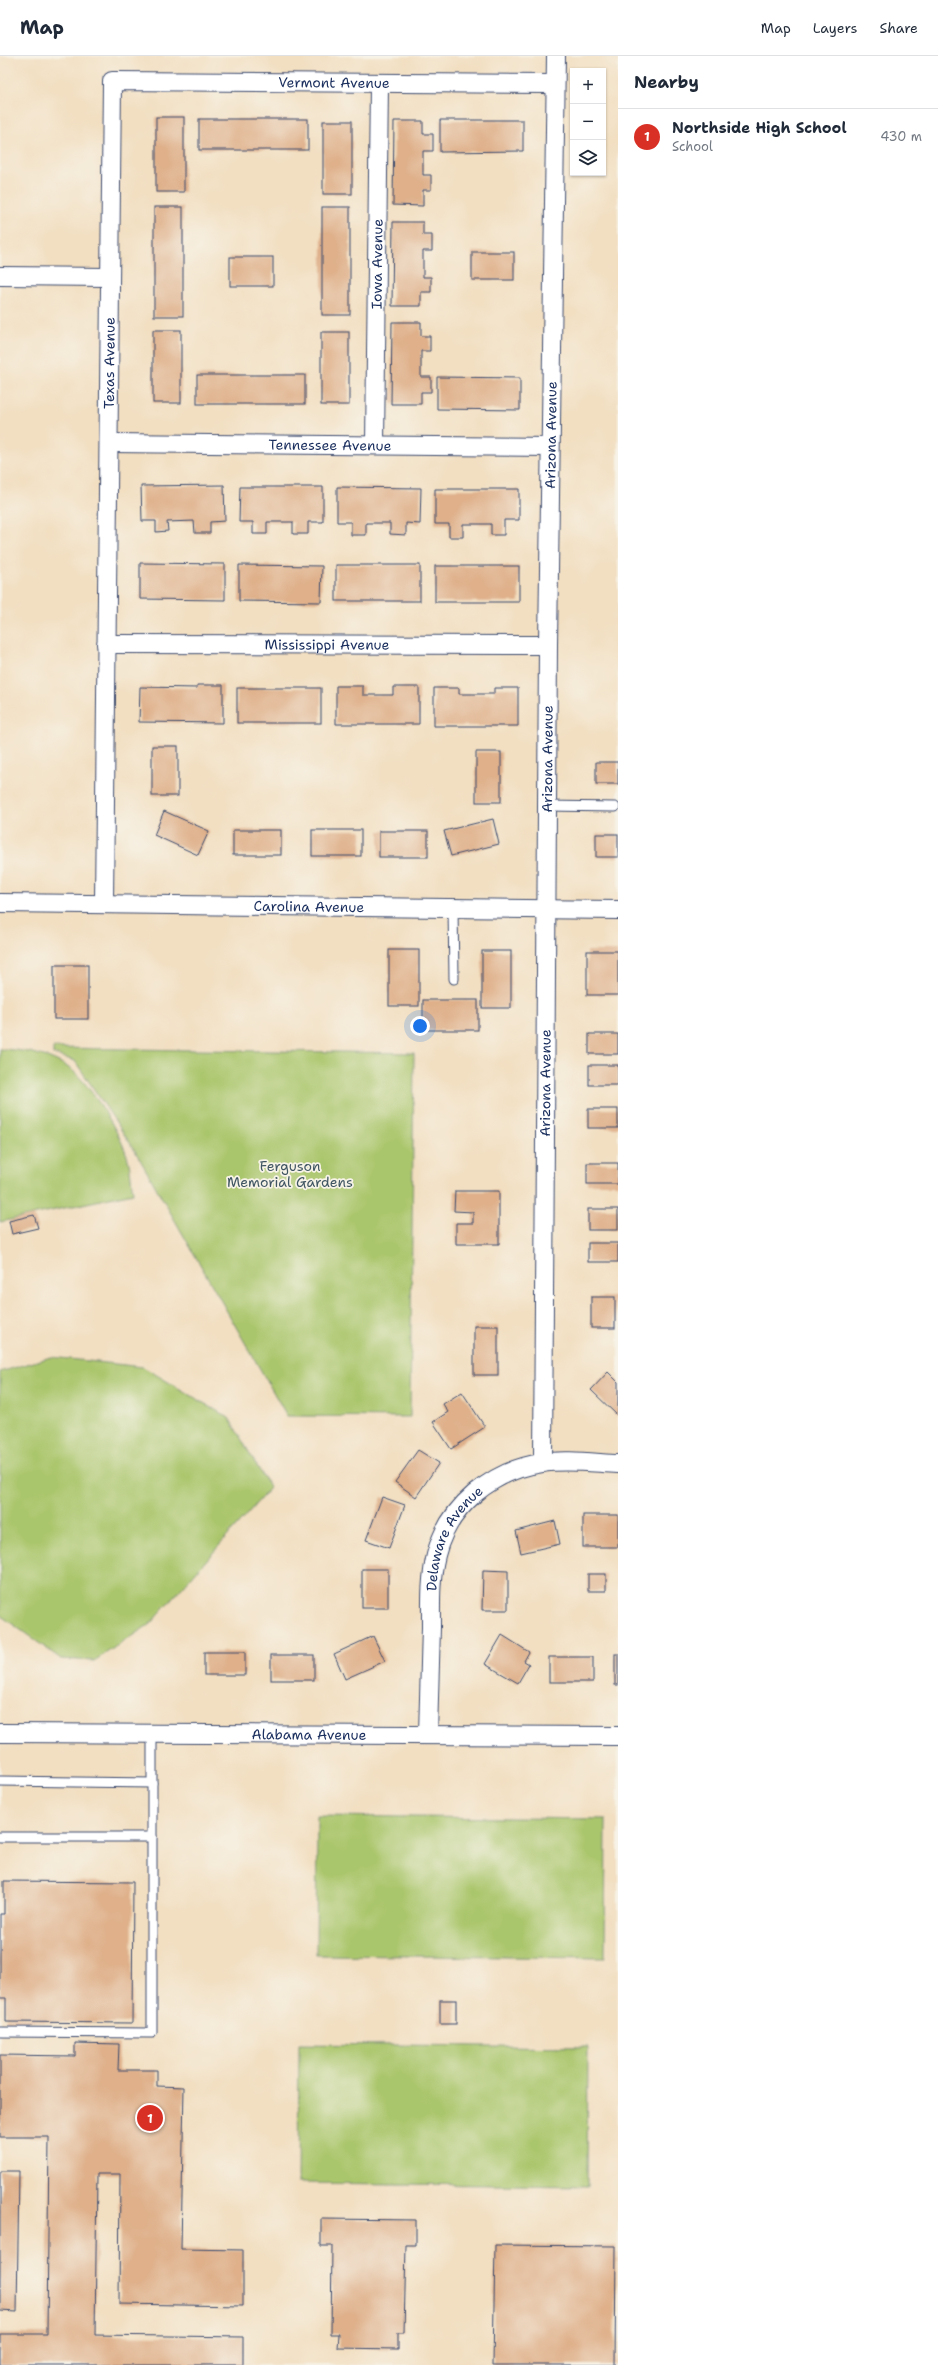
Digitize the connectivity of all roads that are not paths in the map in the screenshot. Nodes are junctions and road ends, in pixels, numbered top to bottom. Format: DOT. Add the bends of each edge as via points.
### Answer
graph roads {
  1 [pos="556,56"];
  2 [pos="112,81"];
  3 [pos="379,83"];
  4 [pos="555,84"];
  5 [pos="0,276"];
  6 [pos="109,277"];
  7 [pos="109,443"];
  8 [pos="375,445"];
  9 [pos="550,447"];
  10 [pos="106,644"];
  11 [pos="548,645"];
  12 [pos="547,806"];
  13 [pos="615,807"];
  14 [pos="0,903"];
  15 [pos="104,904"];
  16 [pos="453,908"];
  17 [pos="546,908"];
  18 [pos="618,910"];
  19 [pos="454,980"];
  20 [pos="543,1463"];
  21 [pos="618,1464"];
  22 [pos="0,1733"];
  23 [pos="152,1733"];
  24 [pos="428,1734"];
  25 [pos="618,1736"];
  26 [pos="0,1781"];
  27 [pos="152,1783"];
  28 [pos="0,1837"];
  29 [pos="152,1837"];
  30 [pos="0,2032"];
  1 -- 4 [label="street, Arizona Avenue"];
  2 -- 3 [label="street, Vermont Avenue"];
  2 -- 6 [label="street, Texas Avenue"];
  3 -- 4 [label="street, Vermont Avenue"];
  3 -- 8 [label="street, Iowa Avenue"];
  4 -- 9 [label="street, Arizona Avenue"];
  5 -- 6 [label="street"];
  6 -- 7 [label="street, Texas Avenue"];
  7 -- 8 [label="street, Tennessee Avenue"];
  7 -- 10 [label="street, Texas Avenue"];
  8 -- 9 [label="street, Tennessee Avenue"];
  9 -- 11 [label="street, Arizona Avenue"];
  10 -- 11 [label="street, Mississippi Avenue"];
  10 -- 15 [label="street, Texas Avenue"];
  11 -- 12 [label="street, Arizona Avenue"];
  12 -- 13 [label="lane"];
  12 -- 17 [label="street, Arizona Avenue"];
  14 -- 15 [label="street, Carolina Avenue"];
  15 -- 16 [label="street, Carolina Avenue"];
  16 -- 17 [label="street, Carolina Avenue"];
  16 -- 19 [label="lane"];
  17 -- 18 [label="street, Carolina Avenue"];
  17 -- 20 [label="street, Arizona Avenue"];
  20 -- 21 [label="street, Delaware Avenue"];
  20 -- 24 [label="street, Delaware Avenue" via="512,1471 483,1486 463,1504 448,1524 436,1554 432,1580"];
  22 -- 23 [label="street, Alabama Avenue"];
  23 -- 24 [label="street, Alabama Avenue"];
  23 -- 27 [label="lane"];
  24 -- 25 [label="street, Alabama Avenue"];
  26 -- 27 [label="lane"];
  27 -- 29 [label="lane"];
  28 -- 29 [label="lane"];
  29 -- 30 [label="lane" via="152,2033"];
}
